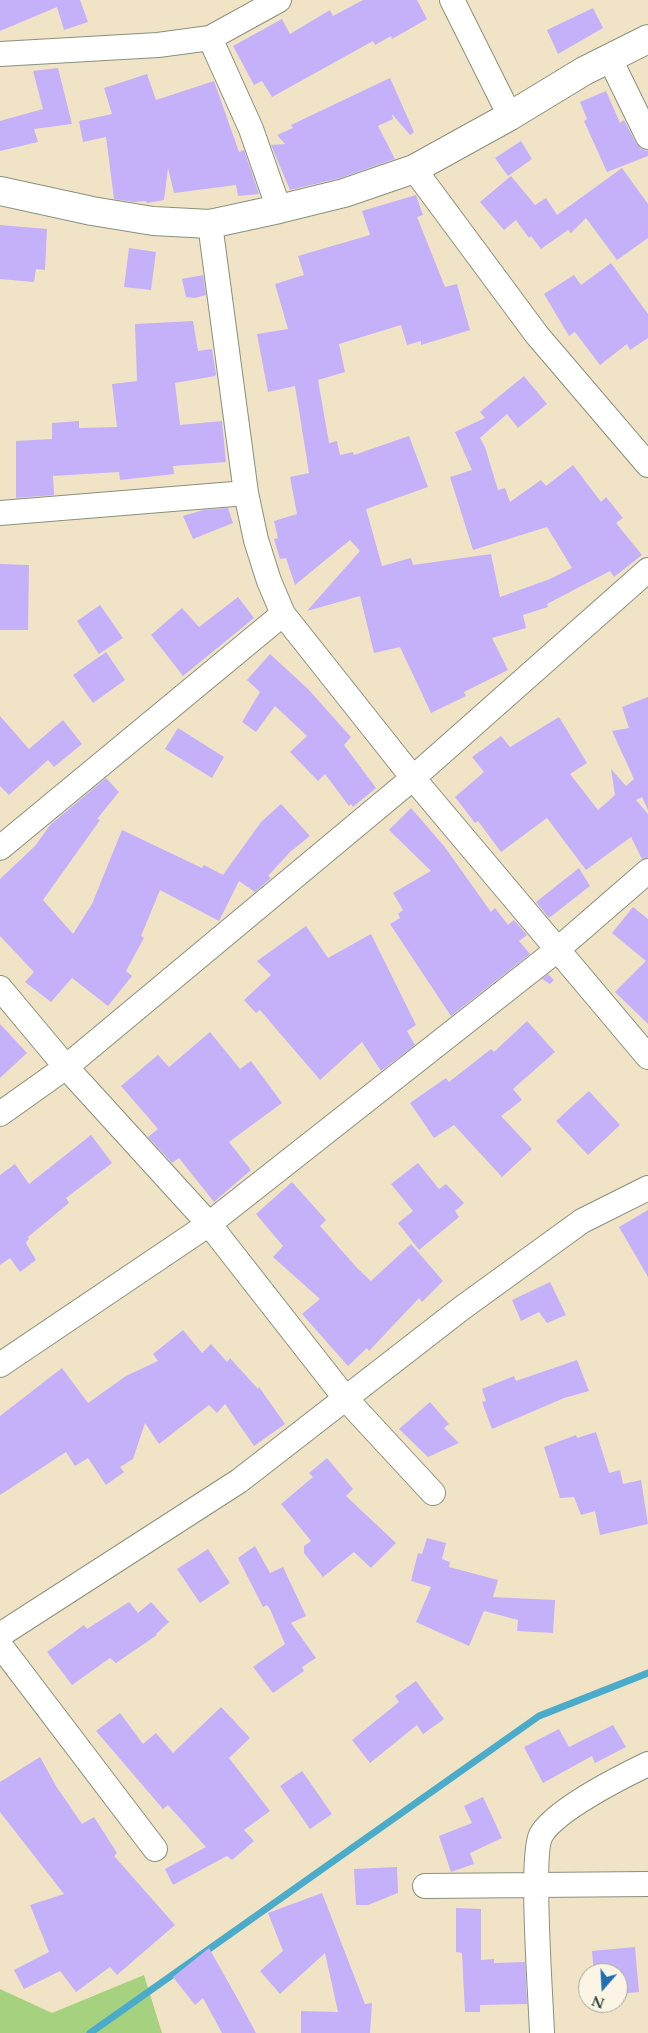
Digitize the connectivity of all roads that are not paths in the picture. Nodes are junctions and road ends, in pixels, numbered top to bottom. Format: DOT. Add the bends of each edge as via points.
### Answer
graph roads {
  1 [pos="279,0"];
  2 [pos="452,0"];
  3 [pos="210,38"];
  4 [pos="648,39"];
  5 [pos="0,54"];
  6 [pos="609,57"];
  7 [pos="510,116"];
  8 [pos="648,137"];
  9 [pos="414,169"];
  10 [pos="0,191"];
  11 [pos="279,209"];
  12 [pos="210,224"];
  13 [pos="648,464"];
  14 [pos="246,493"];
  15 [pos="0,513"];
  16 [pos="648,570"];
  17 [pos="283,614"];
  18 [pos="413,778"];
  19 [pos="0,848"];
  20 [pos="648,871"];
  21 [pos="557,950"];
  22 [pos="0,988"];
  23 [pos="648,1057"];
  24 [pos="66,1067"];
  25 [pos="0,1114"];
  26 [pos="648,1188"];
  27 [pos="209,1224"];
  28 [pos="0,1365"];
  29 [pos="346,1399"];
  30 [pos="433,1493"];
  31 [pos="0,1634"];
  32 [pos="0,1645"];
  33 [pos="648,1764"];
  34 [pos="156,1849"];
  35 [pos="648,1884"];
  36 [pos="537,1885"];
  37 [pos="425,1886"];
  38 [pos="542,2033"];
  1 -- 3 [label="street"];
  2 -- 7 [label="street"];
  3 -- 5 [label="street" via="158,45"];
  3 -- 11 [label="street" via="251,129"];
  4 -- 6 [label="street"];
  6 -- 7 [label="street"];
  6 -- 8 [label="street"];
  7 -- 9 [label="street"];
  9 -- 11 [label="street" via="344,193"];
  9 -- 13 [label="street" via="537,335"];
  10 -- 12 [label="street" via="153,221"];
  11 -- 12 [label="street"];
  12 -- 14 [label="street"];
  14 -- 15 [label="street"];
  14 -- 17 [label="street" via="258,548"];
  16 -- 18 [label="street"];
  17 -- 18 [label="street"];
  17 -- 19 [label="street"];
  18 -- 21 [label="street"];
  18 -- 24 [label="street"];
  20 -- 21 [label="street"];
  21 -- 23 [label="street"];
  21 -- 27 [label="street"];
  22 -- 24 [label="street"];
  24 -- 25 [label="street"];
  24 -- 27 [label="street"];
  26 -- 29 [label="street" via="582,1221 462,1308"];
  27 -- 28 [label="street"];
  27 -- 29 [label="street"];
  29 -- 30 [label="street"];
  29 -- 31 [label="street" via="239,1481"];
  32 -- 34 [label="street"];
  33 -- 36 [label="street" via="567,1810 546,1828 537,1846"];
  35 -- 36 [label="street"];
  36 -- 37 [label="street"];
  36 -- 38 [label="street"];
}
